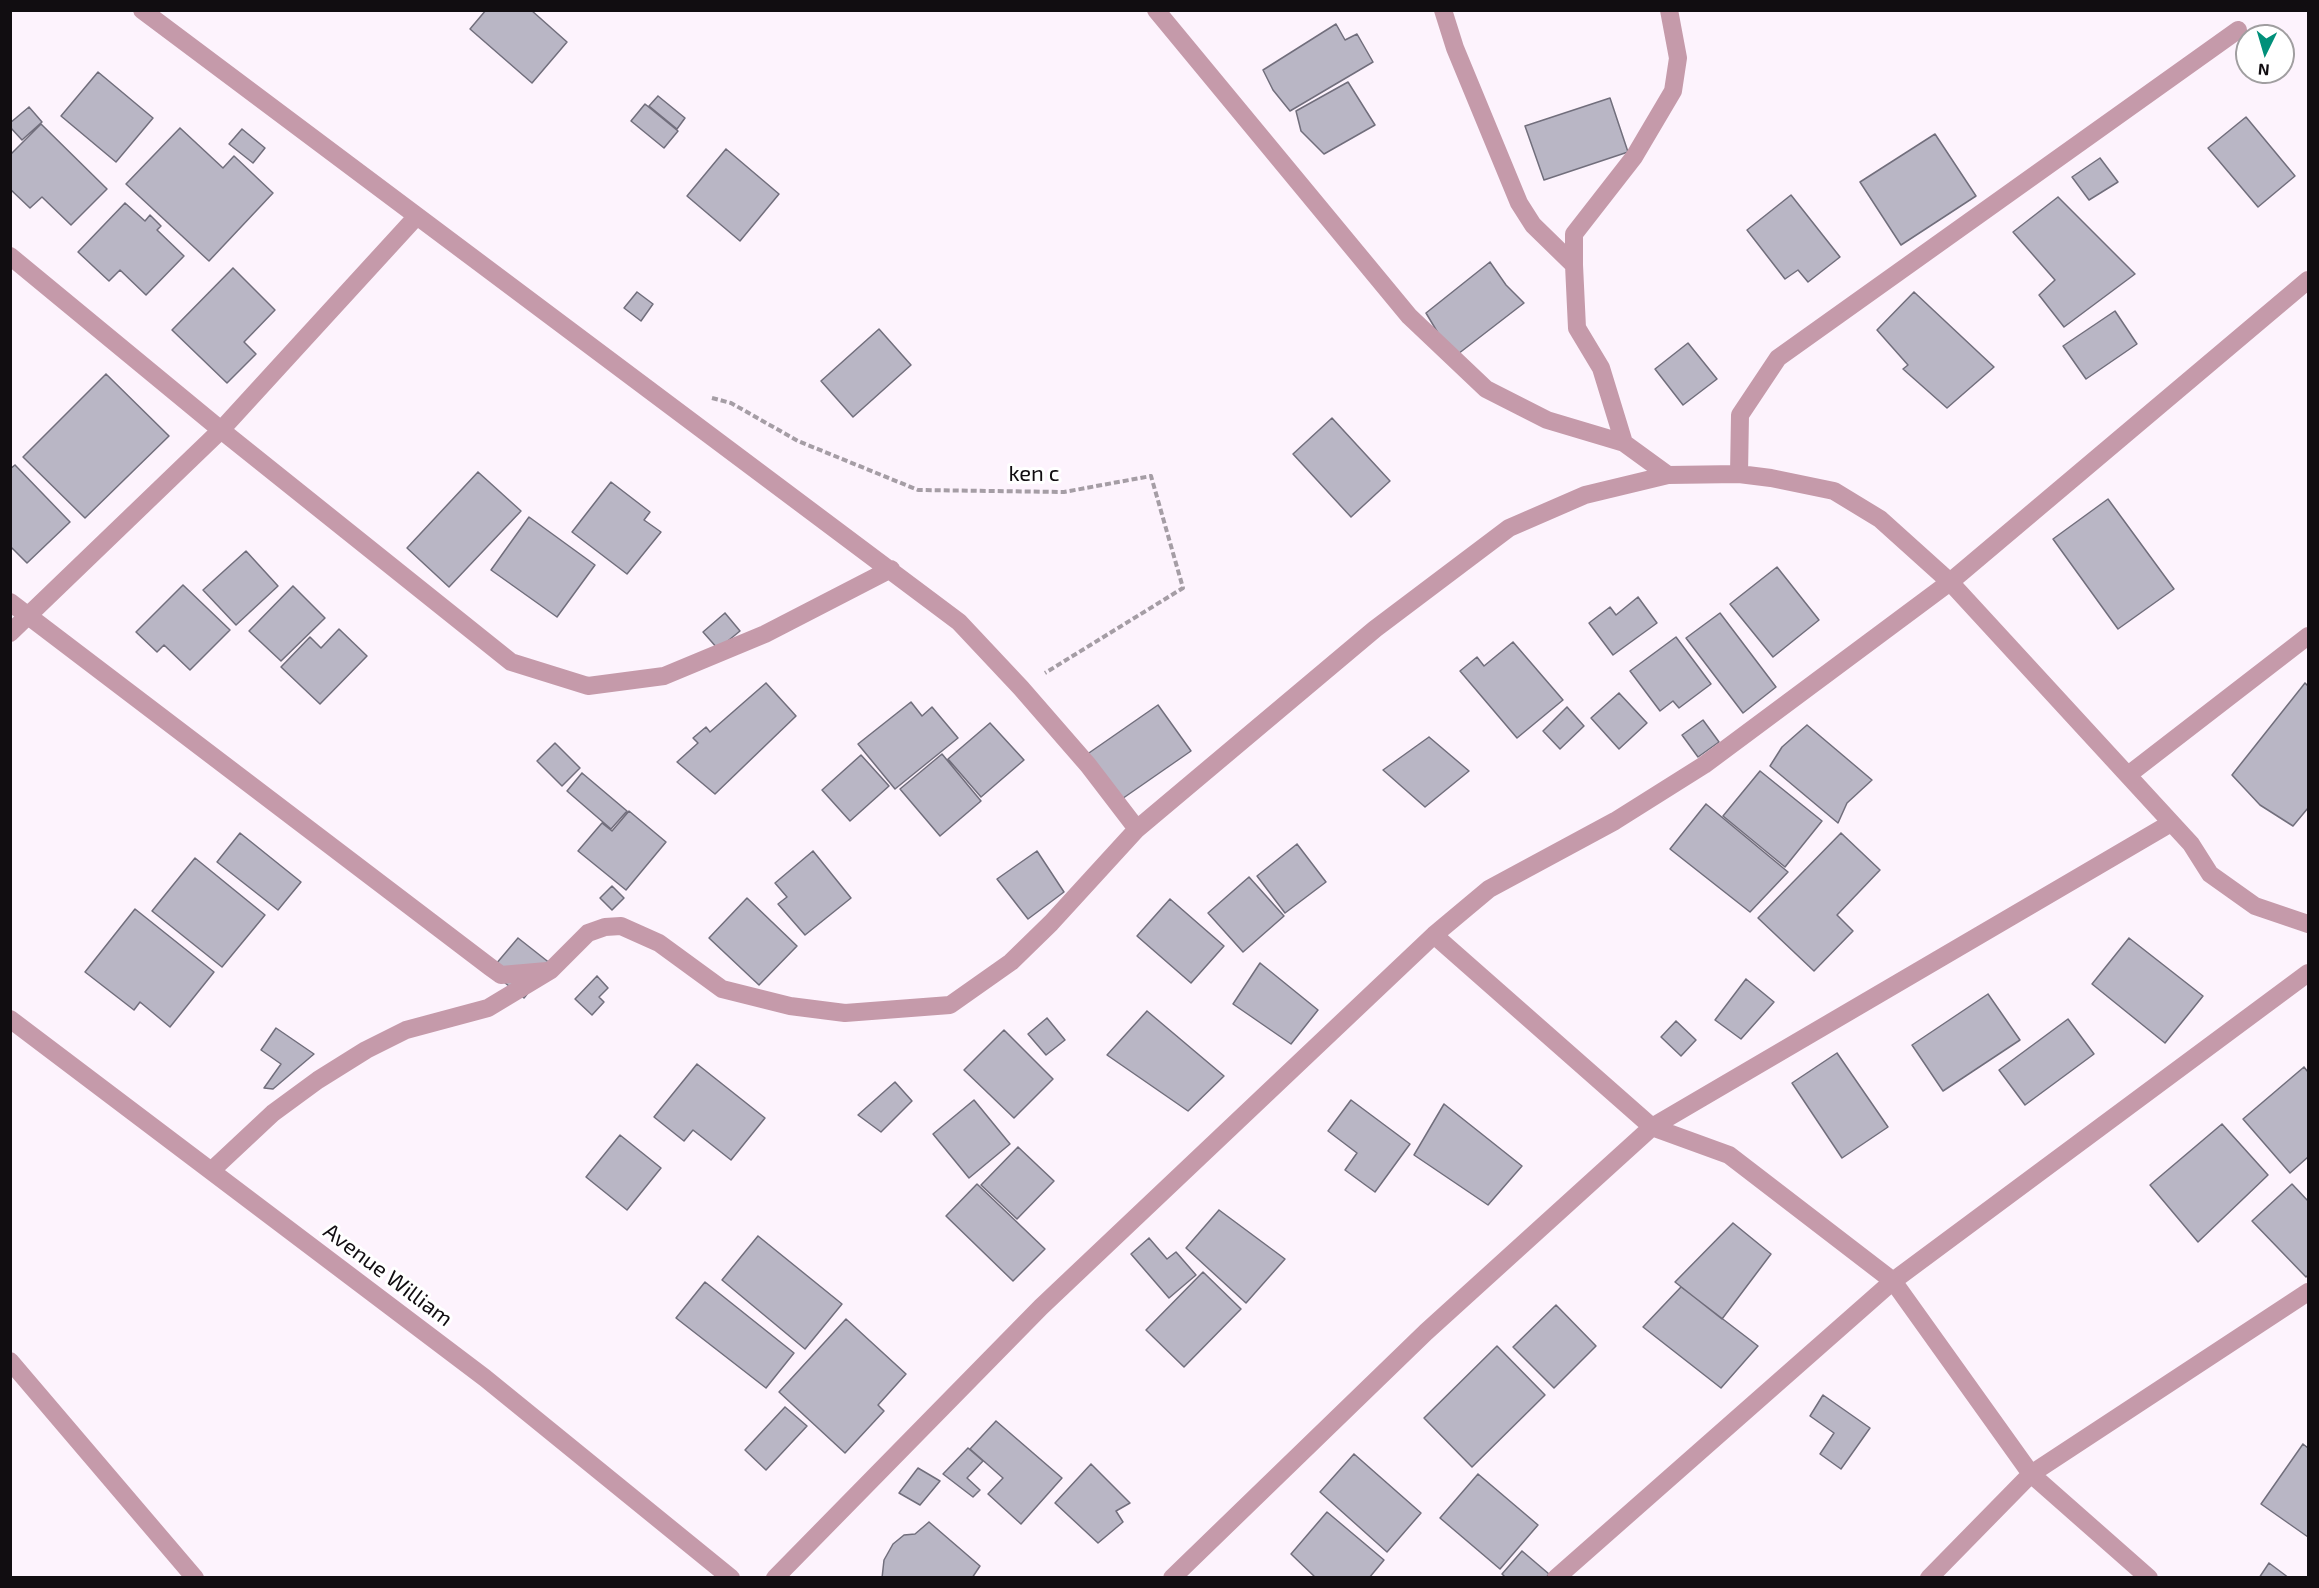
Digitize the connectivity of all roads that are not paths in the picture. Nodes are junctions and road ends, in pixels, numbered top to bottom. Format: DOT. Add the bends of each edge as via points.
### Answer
graph roads {
  1 [pos="142,10"];
  2 [pos="1156,10"];
  3 [pos="1443,10"];
  4 [pos="1669,10"];
  5 [pos="2235,32"];
  6 [pos="417,216"];
  7 [pos="10,256"];
  8 [pos="1574,265"];
  9 [pos="2308,280"];
  10 [pos="221,430"];
  11 [pos="1624,442"];
  12 [pos="1738,474"];
  13 [pos="1668,475"];
  14 [pos="891,569"];
  15 [pos="1950,582"];
  16 [pos="10,602"];
  17 [pos="28,615"];
  18 [pos="10,633"];
  19 [pos="2308,636"];
  20 [pos="2128,775"];
  21 [pos="2171,823"];
  22 [pos="1137,829"];
  23 [pos="2308,924"];
  24 [pos="1434,935"];
  25 [pos="551,970"];
  26 [pos="2308,973"];
  27 [pos="10,1019"];
  28 [pos="1652,1126"];
  29 [pos="211,1171"];
  30 [pos="1893,1281"];
  31 [pos="2308,1292"];
  32 [pos="10,1361"];
  33 [pos="2031,1474"];
  34 [pos="195,1578"];
  35 [pos="731,1578"];
  36 [pos="775,1578"];
  37 [pos="1172,1578"];
  38 [pos="1556,1578"];
  39 [pos="1929,1578"];
  40 [pos="2149,1578"];
  1 -- 6 [label="street"];
  2 -- 11 [label="street" via="1409,316 1486,389 1547,420"];
  3 -- 8 [label="street" via="1519,203 1533,225"];
  4 -- 8 [label="street" via="1678,58 1673,92 1634,157 1574,234"];
  5 -- 12 [label="street" via="1778,358 1740,415"];
  6 -- 10 [label="street"];
  6 -- 14 [label="street"];
  7 -- 10 [label="street"];
  8 -- 11 [label="street" via="1576,328 1601,368"];
  9 -- 15 [label="street"];
  10 -- 14 [label="street" via="512,662 588,686 664,676 765,634"];
  10 -- 17 [label="street"];
  11 -- 13 [label="street"];
  12 -- 13 [label="street"];
  12 -- 15 [label="street" via="1834,491 1880,519"];
  13 -- 22 [label="street" via="1585,495 1509,528 1375,629"];
  14 -- 22 [label="street" via="959,622 1022,688"];
  15 -- 20 [label="street"];
  15 -- 24 [label="street" via="1704,765 1615,821 1489,889"];
  16 -- 17 [label="street"];
  17 -- 18 [label="street"];
  17 -- 25 [label="street" via="501,975"];
  19 -- 20 [label="street"];
  20 -- 21 [label="street"];
  21 -- 23 [label="street" via="2211,874 2255,906"];
  21 -- 28 [label="street"];
  22 -- 25 [label="street" via="1011,962 950,1005 846,1012 790,1006 722,988 659,943 621,926 588,933"];
  24 -- 28 [label="street"];
  24 -- 36 [label="street" via="1041,1306"];
  25 -- 29 [label="street" via="488,1008 406,1030 366,1050 273,1113"];
  26 -- 30 [label="street"];
  27 -- 29 [label="street, Avenue William"];
  28 -- 30 [label="street" via="1729,1155"];
  28 -- 37 [label="street" via="1426,1332"];
  29 -- 35 [label="street, Avenue William" via="485,1378"];
  30 -- 33 [label="street"];
  30 -- 38 [label="street"];
  31 -- 33 [label="street"];
  32 -- 34 [label="street"];
  33 -- 39 [label="street"];
  33 -- 40 [label="street"];
}
